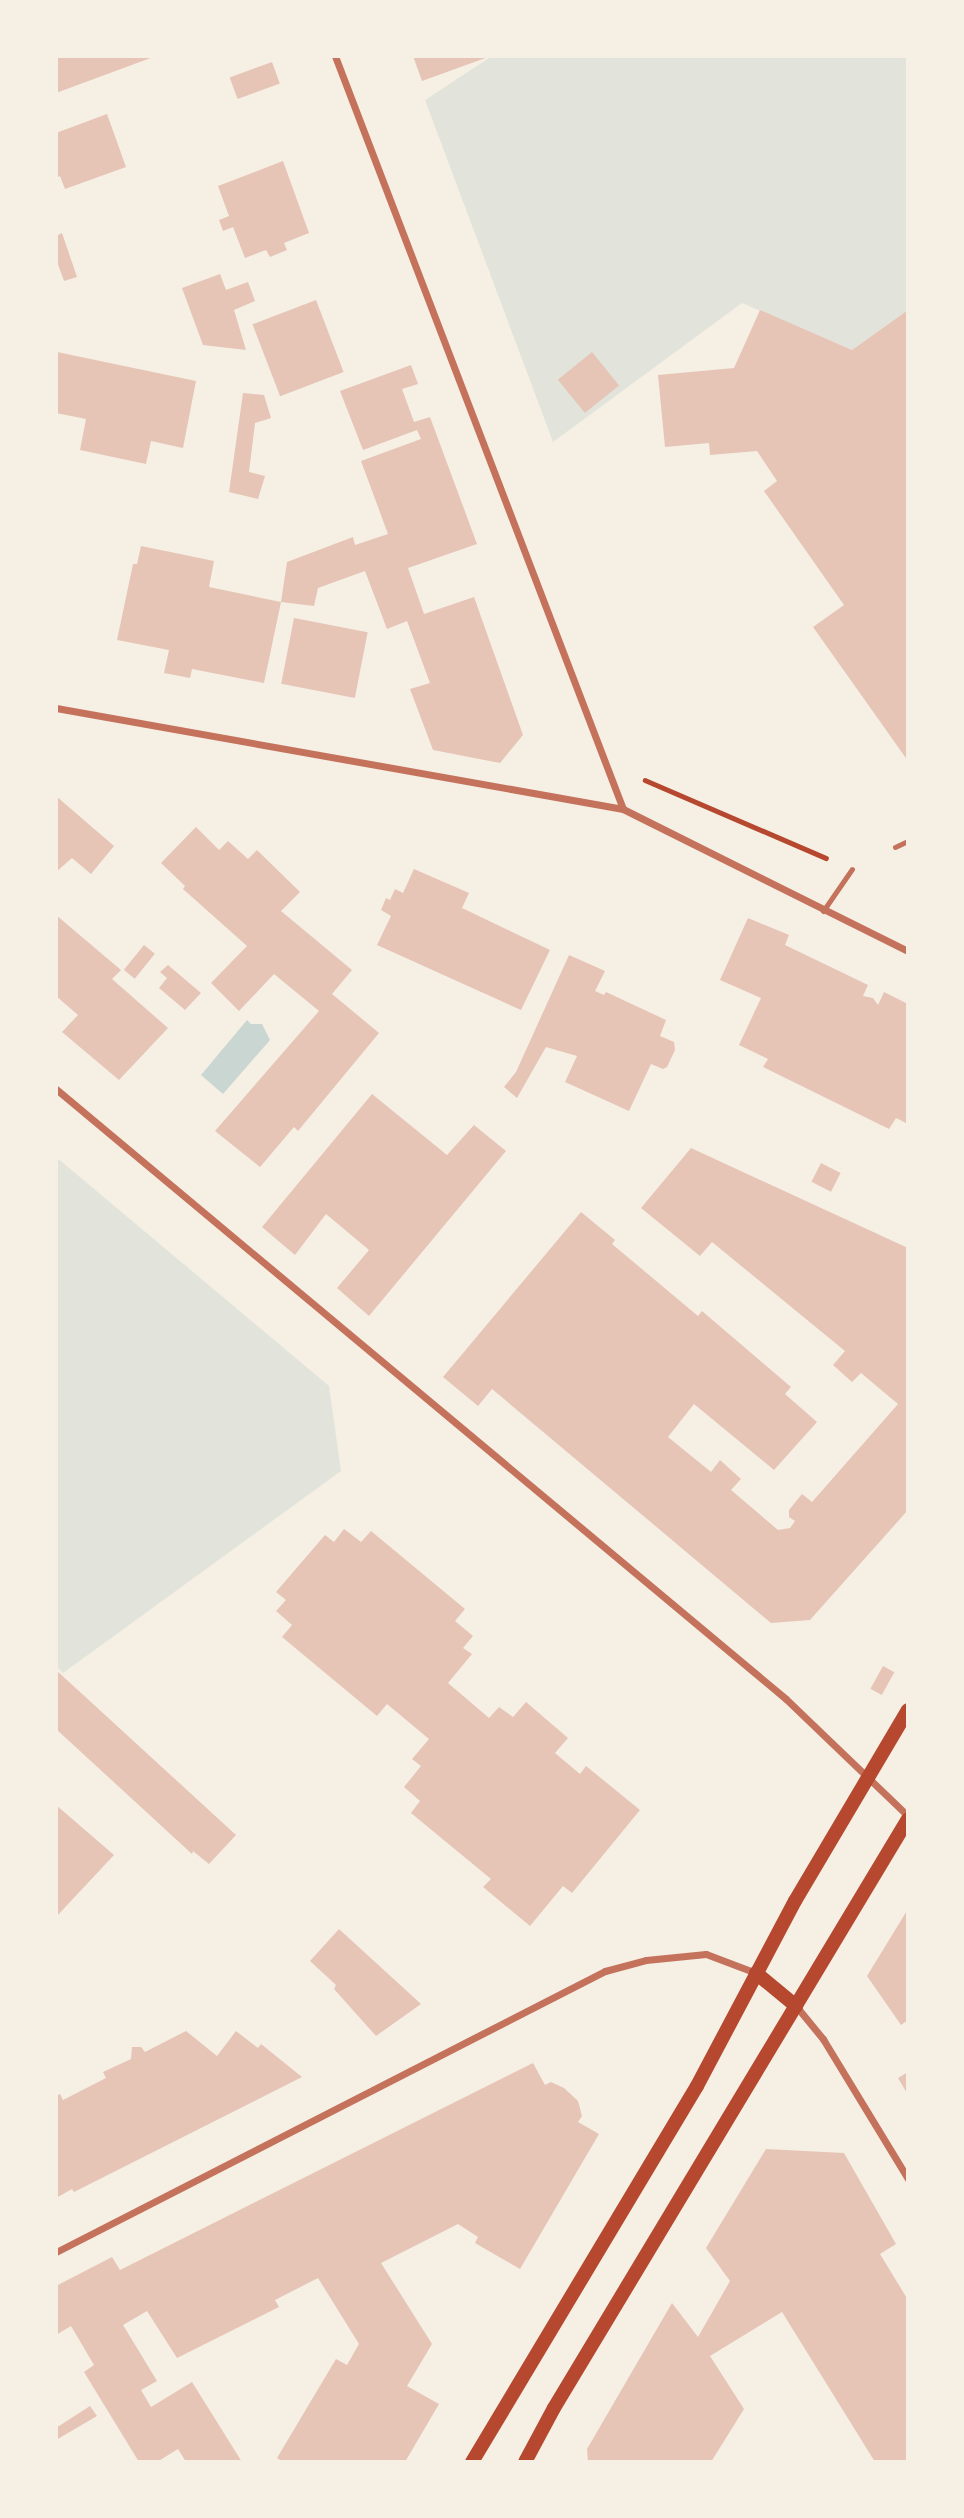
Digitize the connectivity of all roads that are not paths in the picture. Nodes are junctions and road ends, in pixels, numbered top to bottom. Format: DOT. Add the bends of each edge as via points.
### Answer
graph roads {
  1 [pos="335,56"];
  2 [pos="56,708"];
  3 [pos="623,809"];
  4 [pos="908,841"];
  5 [pos="895,847"];
  6 [pos="852,869"];
  7 [pos="823,911"];
  8 [pos="908,951"];
  9 [pos="56,1088"];
  10 [pos="908,1710"];
  11 [pos="868,1778"];
  12 [pos="908,1818"];
  13 [pos="757,1973"];
  14 [pos="796,2006"];
  15 [pos="908,2179"];
  16 [pos="56,2252"];
  17 [pos="472,2462"];
  18 [pos="525,2462"];
  1 -- 3 [label="street"];
  2 -- 3 [label="street"];
  3 -- 7 [label="street"];
  4 -- 5 [label="lane"];
  6 -- 7 [label="lane"];
  7 -- 8 [label="street"];
  9 -- 11 [label="street" via="786,1699"];
  10 -- 11 [label="main road"];
  11 -- 12 [label="street"];
  11 -- 13 [label="main road"];
  12 -- 14 [label="main road"];
  13 -- 14 [label="main road"];
  13 -- 16 [label="street" via="706,1954 646,1960 605,1971"];
  13 -- 17 [label="main road" via="697,2086"];
  14 -- 15 [label="street" via="824,2039"];
  14 -- 18 [label="main road"];
}
